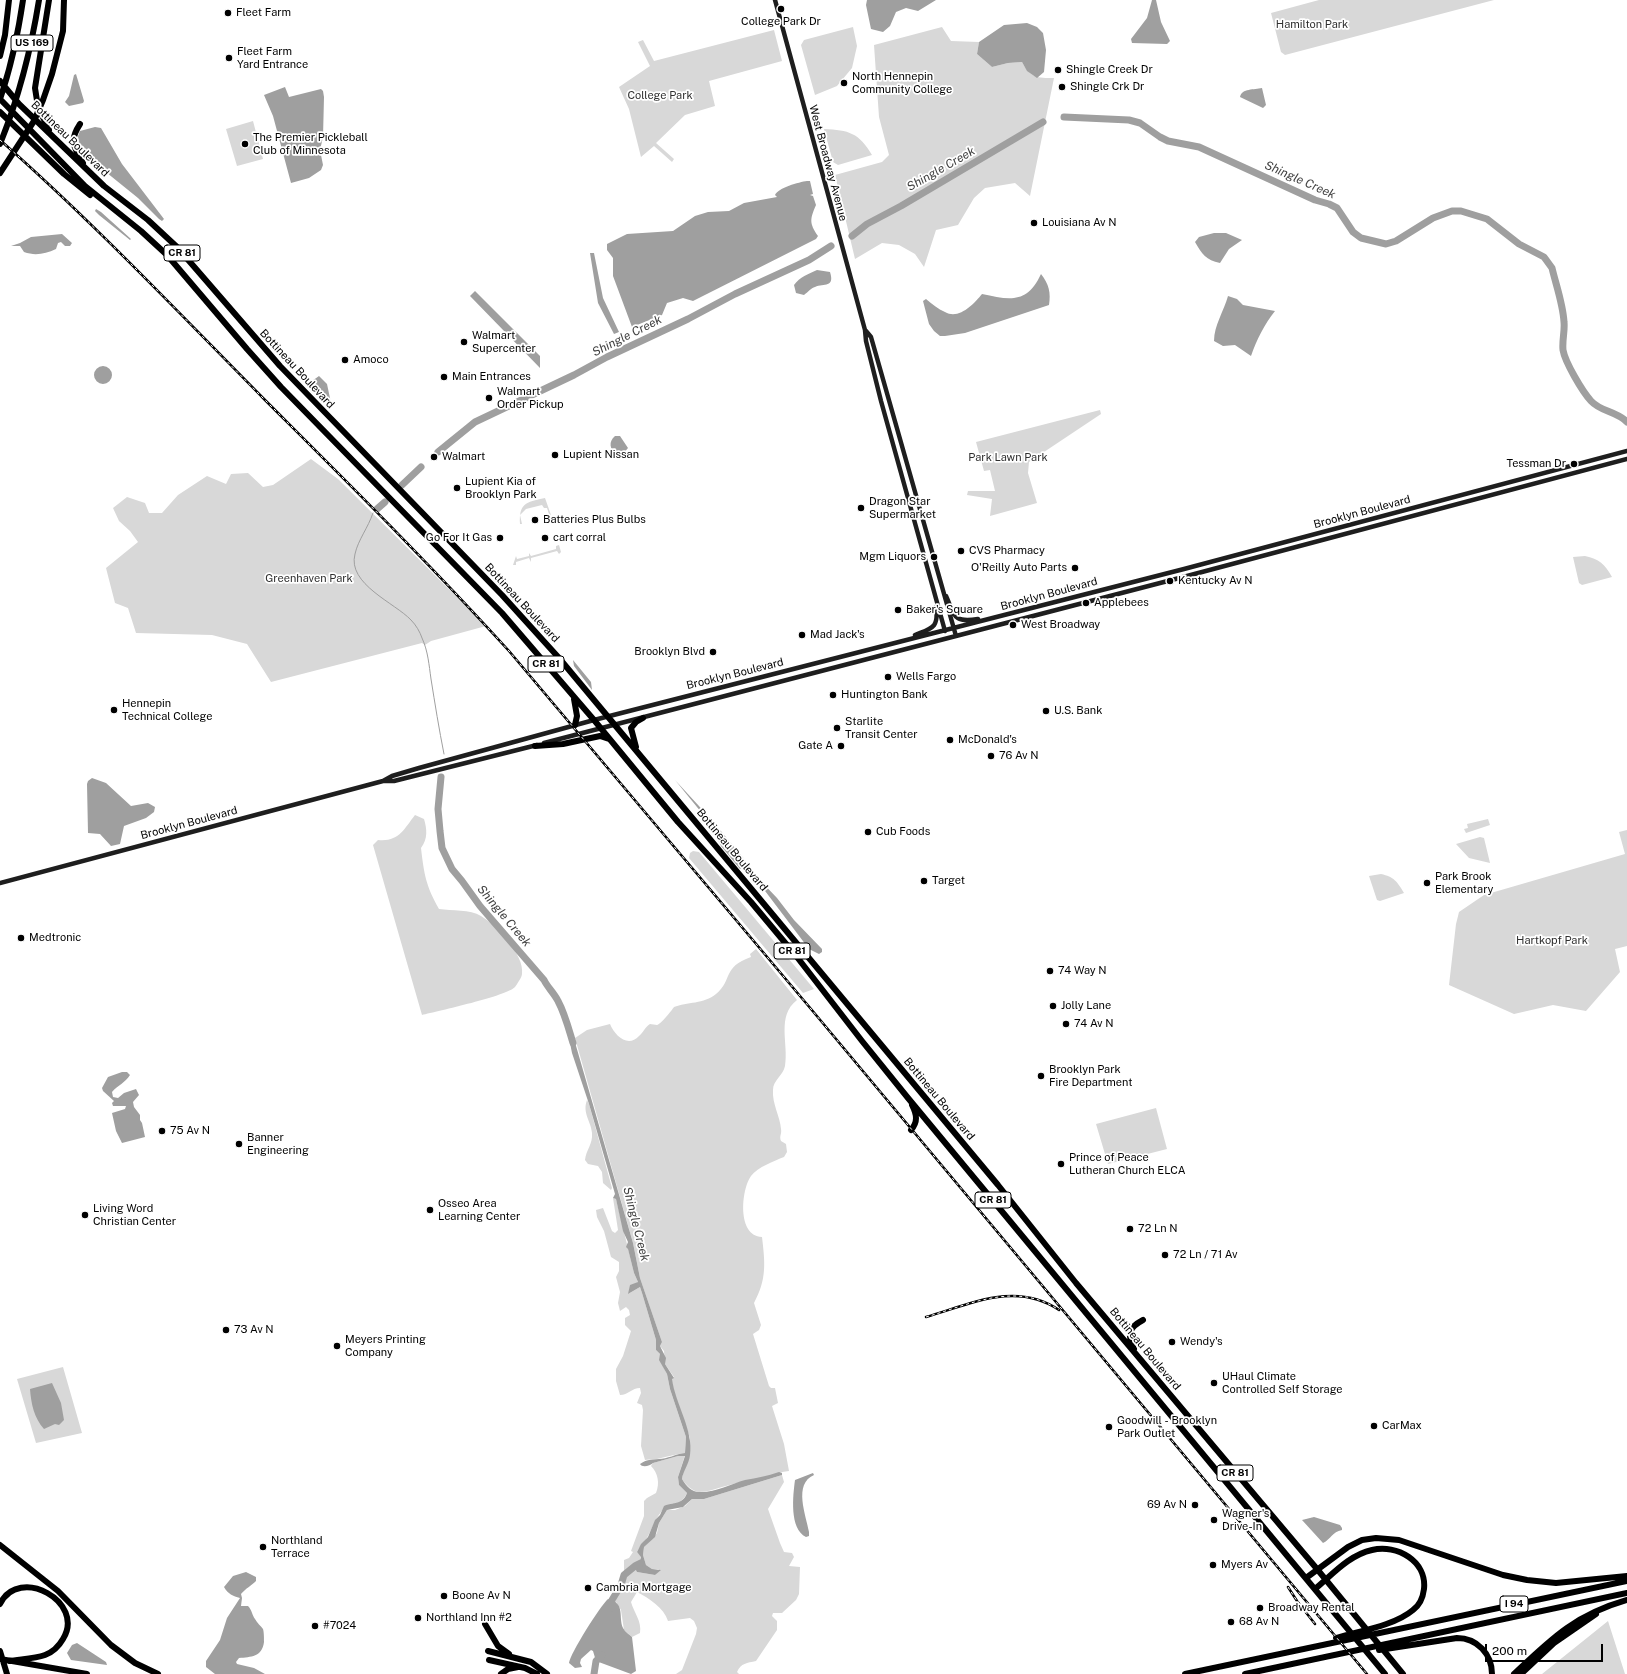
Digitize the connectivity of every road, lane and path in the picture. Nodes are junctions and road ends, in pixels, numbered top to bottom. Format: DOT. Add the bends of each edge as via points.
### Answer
graph roads {
  1 [pos="9,0"];
  2 [pos="23,0"];
  3 [pos="39,0"];
  4 [pos="49,0"];
  5 [pos="64,0"];
  6 [pos="775,0"];
  7 [pos="0,56"];
  8 [pos="0,82"];
  9 [pos="0,99"];
  10 [pos="0,112"];
  11 [pos="80,124"];
  12 [pos="52,134"];
  13 [pos="0,144"];
  14 [pos="85,168"];
  15 [pos="1,172"];
  16 [pos="112,208"];
  17 [pos="865,330"];
  18 [pos="1627,451"];
  19 [pos="1627,460"];
  20 [pos="937,573"];
  21 [pos="933,588"];
  22 [pos="1009,614"];
  23 [pos="954,632"];
  24 [pos="946,634"];
  25 [pos="902,641"];
  26 [pos="846,656"];
  27 [pos="848,664"];
  28 [pos="574,697"];
  29 [pos="608,716"];
  30 [pos="643,718"];
  31 [pos="594,720"];
  32 [pos="575,725"];
  33 [pos="615,725"];
  34 [pos="603,728"];
  35 [pos="609,739"];
  36 [pos="535,746"];
  37 [pos="639,752"];
  38 [pos="383,781"];
  39 [pos="0,883"];
  40 [pos="908,1098"];
  41 [pos="911,1130"];
  42 [pos="1143,1320"];
  43 [pos="1137,1356"];
  44 [pos="0,1545"];
  45 [pos="1317,1569"];
  46 [pos="1627,1576"];
  47 [pos="1306,1578"];
  48 [pos="1326,1580"];
  49 [pos="1627,1581"];
  50 [pos="1315,1589"];
  51 [pos="1627,1593"];
  52 [pos="1627,1600"];
  53 [pos="0,1604"];
  54 [pos="1609,1606"];
  55 [pos="485,1624"];
  56 [pos="1402,1643"];
  57 [pos="0,1651"];
  58 [pos="488,1651"];
  59 [pos="1274,1655"];
  60 [pos="515,1658"];
  61 [pos="0,1659"];
  62 [pos="489,1660"];
  63 [pos="9,1661"];
  64 [pos="525,1668"];
  65 [pos="7,1674"];
  66 [pos="87,1674"];
  67 [pos="158,1674"];
  68 [pos="501,1674"];
  69 [pos="537,1674"];
  70 [pos="546,1674"];
  71 [pos="1184,1674"];
  72 [pos="1245,1674"];
  73 [pos="1385,1674"];
  74 [pos="1403,1674"];
  75 [pos="1492,1674"];
  76 [pos="1514,1674"];
  77 [pos="1521,1674"];
  1 -- 7 [label="highway"];
  2 -- 9 [label="highway, US 169" via="9,72"];
  3 -- 13 [label="highway, US 169" via="21,84"];
  4 -- 12 [label="highway" via="35,88 38,106"];
  5 -- 15 [label="highway" via="63,32 43,100 34,121"];
  6 -- 17 [label="main road, West Broadway Avenue"];
  8 -- 12 [label="highway, Bottineau Boulevard / CR 81" via="19,104"];
  9 -- 16 [label="highway, Bottineau Boulevard / CR 81" via="80,181"];
  10 -- 16 [label="highway" via="64,174 83,190"];
  11 -- 14 [label="highway" via="73,141"];
  12 -- 14 [label="highway, Bottineau Boulevard / CR 81"];
  14 -- 29 [label="highway, Bottineau Boulevard / CR 81" via="177,247 280,366 502,595 560,658"];
  16 -- 28 [label="highway, Bottineau Boulevard / CR 81" via="167,255 281,387 502,613"];
  17 -- 20 [label="main road, West Broadway Avenue" via="870,337 884,381"];
  17 -- 21 [label="main road, West Broadway Avenue" via="881,401"];
  18 -- 22 [label="main road, Brooklyn Boulevard"];
  19 -- 23 [label="main road, Brooklyn Boulevard" via="1181,578"];
  20 -- 22 [label="main road" via="959,619 966,621"];
  20 -- 23 [label="main road, West Broadway Avenue"];
  21 -- 24 [label="main road, West Broadway Avenue"];
  21 -- 25 [label="main road" via="936,624"];
  22 -- 23 [label="main road, Brooklyn Boulevard"];
  23 -- 24 [label="main road, Brooklyn Boulevard"];
  23 -- 24 [label="main road, Brooklyn Boulevard"];
  24 -- 25 [label="main road, Brooklyn Boulevard"];
  24 -- 27 [label="main road, Brooklyn Boulevard"];
  25 -- 26 [label="main road, Brooklyn Boulevard"];
  26 -- 27 [label="main road"];
  26 -- 29 [label="main road, Brooklyn Boulevard"];
  27 -- 30 [label="main road, Brooklyn Boulevard"];
  28 -- 31 [label="highway, Bottineau Boulevard / CR 81"];
  28 -- 32 [label="highway" via="577,710"];
  29 -- 31 [label="main road, Brooklyn Boulevard"];
  29 -- 33 [label="highway, Bottineau Boulevard / CR 81"];
  30 -- 33 [label="main road, Brooklyn Boulevard"];
  30 -- 37 [label="highway" via="631,728"];
  31 -- 32 [label="main road, Brooklyn Boulevard"];
  31 -- 34 [label="highway, Bottineau Boulevard / CR 81"];
  32 -- 38 [label="main road, Brooklyn Boulevard" via="392,776"];
  33 -- 34 [label="main road, Brooklyn Boulevard"];
  33 -- 37 [label="highway, Bottineau Boulevard / CR 81"];
  34 -- 35 [label="highway, Bottineau Boulevard / CR 81"];
  34 -- 36 [label="main road, Brooklyn Boulevard"];
  35 -- 36 [label="highway" via="600,736 563,744"];
  35 -- 40 [label="highway, Bottineau Boulevard / CR 81" via="678,822 756,908"];
  36 -- 38 [label="main road, Brooklyn Boulevard" via="394,781"];
  37 -- 43 [label="highway, Bottineau Boulevard / CR 81"];
  38 -- 39 [label="main road, Brooklyn Boulevard"];
  40 -- 41 [label="highway" via="916,1120"];
  40 -- 47 [label="highway, Bottineau Boulevard / CR 81"];
  42 -- 43 [label="highway" via="1131,1328 1130,1333"];
  43 -- 45 [label="highway, Bottineau Boulevard / CR 81"];
  44 -- 67 [label="highway" via="58,1591 111,1645 135,1663"];
  45 -- 46 [label="highway" via="1354,1543 1376,1538 1400,1540 1520,1579 1556,1583"];
  45 -- 47 [label="highway"];
  45 -- 48 [label="highway, Bottineau Boulevard / CR 81"];
  47 -- 50 [label="highway, Bottineau Boulevard / CR 81"];
  48 -- 50 [label="highway"];
  48 -- 59 [label="highway" via="1348,1560 1372,1550 1386,1549 1405,1554 1413,1560 1423,1576 1424,1584 1420,1602 1403,1617"];
  48 -- 74 [label="highway, Bottineau Boulevard / CR 81"];
  49 -- 59 [label="highway, I 94"];
  50 -- 73 [label="highway, Bottineau Boulevard / CR 81"];
  51 -- 56 [label="highway, I 94"];
  52 -- 54 [label="highway"];
  53 -- 63 [label="highway" via="12,1591 35,1588 57,1599 67,1615 65,1636 56,1649 42,1656"];
  54 -- 76 [label="highway" via="1570,1625"];
  54 -- 77 [label="highway" via="1554,1643"];
  55 -- 60 [label="highway" via="498,1646"];
  56 -- 72 [label="highway"];
  56 -- 75 [label="highway" via="1457,1638 1471,1640 1485,1652"];
  57 -- 65 [label="highway"];
  58 -- 60 [label="highway"];
  59 -- 71 [label="highway, I 94"];
  60 -- 70 [label="highway" via="535,1664"];
  61 -- 63 [label="highway"];
  62 -- 64 [label="highway"];
  63 -- 66 [label="highway"];
  64 -- 68 [label="highway" via="511,1668"];
  64 -- 69 [label="highway"];
}
